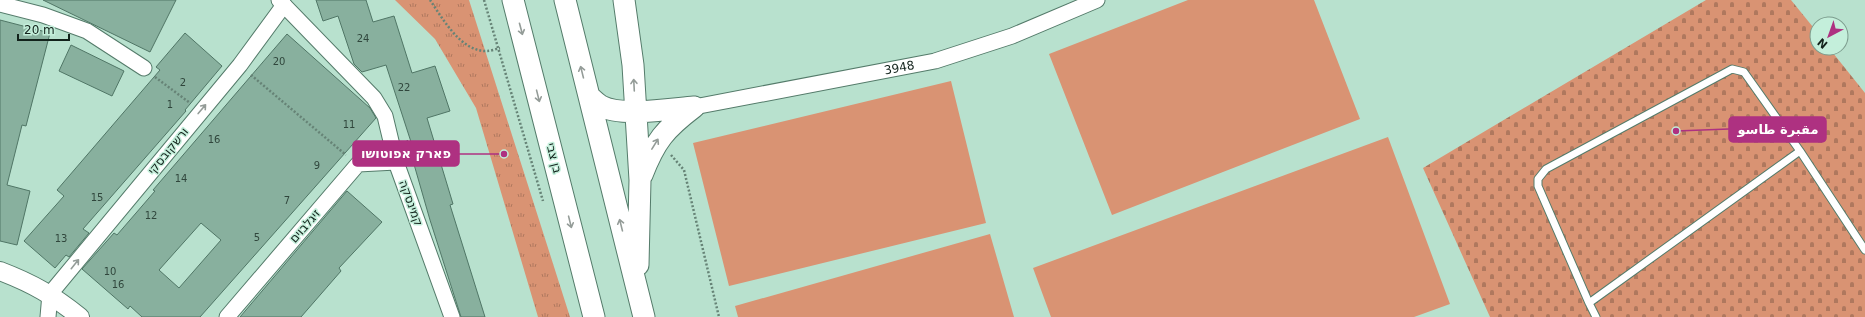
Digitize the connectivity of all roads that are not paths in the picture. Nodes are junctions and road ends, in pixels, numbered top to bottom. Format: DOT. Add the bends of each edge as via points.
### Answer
graph roads {
  1 [pos="513,0"];
  2 [pos="565,0"];
  3 [pos="624,0"];
  4 [pos="1097,0"];
  5 [pos="281,2"];
  6 [pos="0,4"];
  7 [pos="144,68"];
  8 [pos="588,96"];
  9 [pos="694,107"];
  10 [pos="635,111"];
  11 [pos="1800,151"];
  12 [pos="396,162"];
  13 [pos="640,180"];
  14 [pos="1865,250"];
  15 [pos="0,271"];
  16 [pos="637,292"];
  17 [pos="50,294"];
  18 [pos="1589,303"];
  19 [pos="48,317"];
  20 [pos="80,317"];
  21 [pos="227,317"];
  22 [pos="452,317"];
  23 [pos="594,317"];
  24 [pos="644,317"];
  25 [pos="1596,317"];
  1 -- 23 [label="main road, בן צבי, one-way"];
  8 -- 2 [label="main road, one-way"];
  10 -- 3 [label="main road, one-way" via="633,65"];
  4 -- 9 [label="street, 3948" via="1012,36 935,61"];
  5 -- 12 [label="street, קמינסקה" via="374,98 385,116"];
  17 -- 5 [label="street, ורשקובסקי, one-way" via="240,65"];
  6 -- 7 [label="street" via="43,15 87,31"];
  8 -- 10 [label="main road" via="610,109"];
  16 -- 8 [label="main road, one-way"];
  9 -- 10 [label="main road"];
  13 -- 9 [label="main road, one-way" via="658,140 674,122"];
  10 -- 13 [label="main road"];
  11 -- 14 [label="lane"];
  11 -- 18 [label="lane"];
  11 -- 18 [label="lane" via="1744,72 1732,69 1546,169 1538,179 1538,186"];
  12 -- 21 [label="street, זיגלבוים" via="358,164"];
  12 -- 22 [label="street, קמינסקה"];
  13 -- 16 [label="main road"];
  15 -- 17 [label="street" via="27,281"];
  16 -- 24 [label="main road"];
  17 -- 19 [label="street"];
  17 -- 20 [label="street"];
  18 -- 25 [label="lane"];
}
